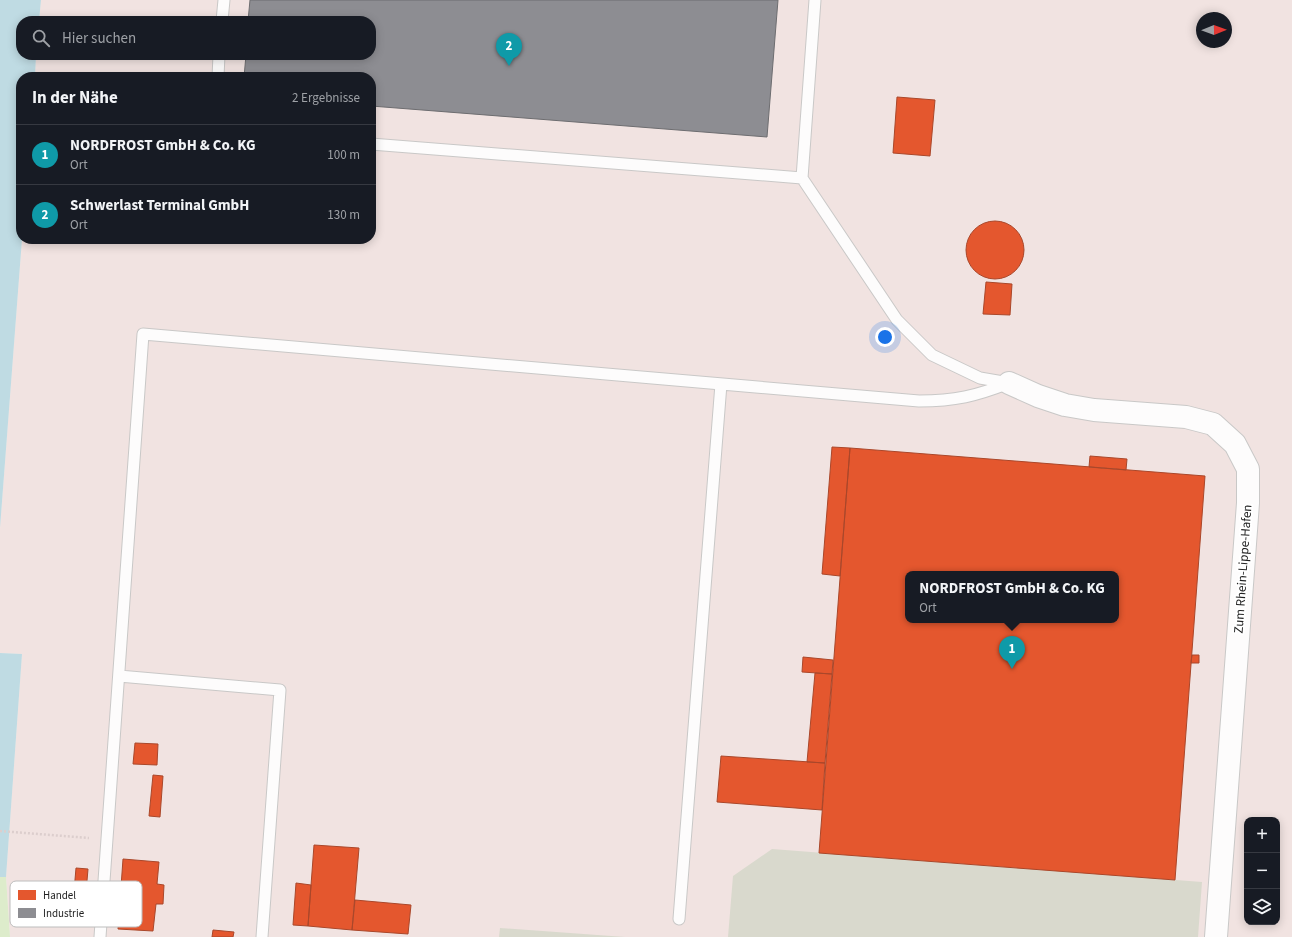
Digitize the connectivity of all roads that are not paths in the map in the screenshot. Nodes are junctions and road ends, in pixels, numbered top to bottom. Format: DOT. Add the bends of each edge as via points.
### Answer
graph roads {
  1 [pos="224,0"];
  2 [pos="815,0"];
  3 [pos="222,16"];
  4 [pos="219,60"];
  5 [pos="218,72"];
  6 [pos="376,144"];
  7 [pos="802,178"];
  8 [pos="1009,383"];
  9 [pos="721,384"];
  10 [pos="119,676"];
  11 [pos="105,881"];
  12 [pos="679,918"];
  13 [pos="101,927"];
  14 [pos="100,937"];
  15 [pos="262,937"];
  16 [pos="1216,937"];
  1 -- 3 [label="lane"];
  2 -- 7 [label="lane"];
  4 -- 5 [label="lane"];
  6 -- 7 [label="lane"];
  7 -- 8 [label="lane" via="897,320 932,355 980,378"];
  8 -- 9 [label="lane" via="964,398 944,401"];
  8 -- 16 [label="street, Zum Rhein-Lippe-Hafen" via="1065,405 1094,410 1186,417 1213,424 1235,444 1248,469 1248,503"];
  9 -- 10 [label="lane" via="143,334"];
  9 -- 12 [label="lane"];
  10 -- 11 [label="lane"];
  10 -- 15 [label="lane" via="280,690"];
  13 -- 14 [label="lane"];
}
